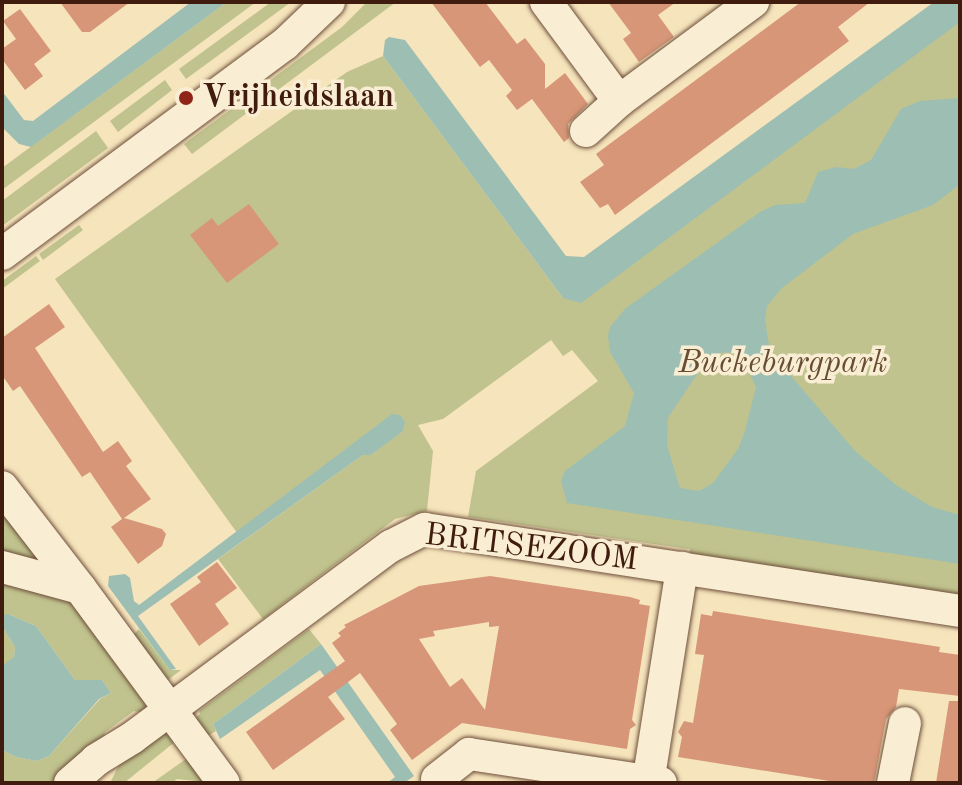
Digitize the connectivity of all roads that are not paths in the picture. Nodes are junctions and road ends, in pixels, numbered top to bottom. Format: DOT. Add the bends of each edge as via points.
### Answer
graph roads {
  1 [pos="329,2"];
  2 [pos="546,2"];
  3 [pos="753,2"];
  4 [pos="619,101"];
  5 [pos="586,131"];
  6 [pos="2,254"];
  7 [pos="2,487"];
  8 [pos="2,567"];
  9 [pos="682,568"];
  10 [pos="80,588"];
  11 [pos="960,611"];
  12 [pos="171,709"];
  13 [pos="905,723"];
  14 [pos="120,746"];
  15 [pos="437,779"];
  16 [pos="652,782"];
  17 [pos="70,783"];
  18 [pos="101,783"];
  19 [pos="224,783"];
  20 [pos="893,783"];
  1 -- 6 [label="street" via="285,44"];
  2 -- 4 [label="street"];
  3 -- 4 [label="street"];
  4 -- 5 [label="street"];
  7 -- 10 [label="street"];
  8 -- 10 [label="street"];
  9 -- 11 [label="street, BRITSEZOOM"];
  9 -- 12 [label="street, BRITSEZOOM" via="425,529 391,546"];
  9 -- 16 [label="street"];
  10 -- 12 [label="street"];
  12 -- 14 [label="street, BRITSEZOOM"];
  12 -- 19 [label="street"];
  13 -- 20 [label="street"];
  14 -- 17 [label="street, BRITSEZOOM"];
  14 -- 18 [label="street, BRITSEZOOM"];
  15 -- 16 [label="street" via="469,754"];
}
